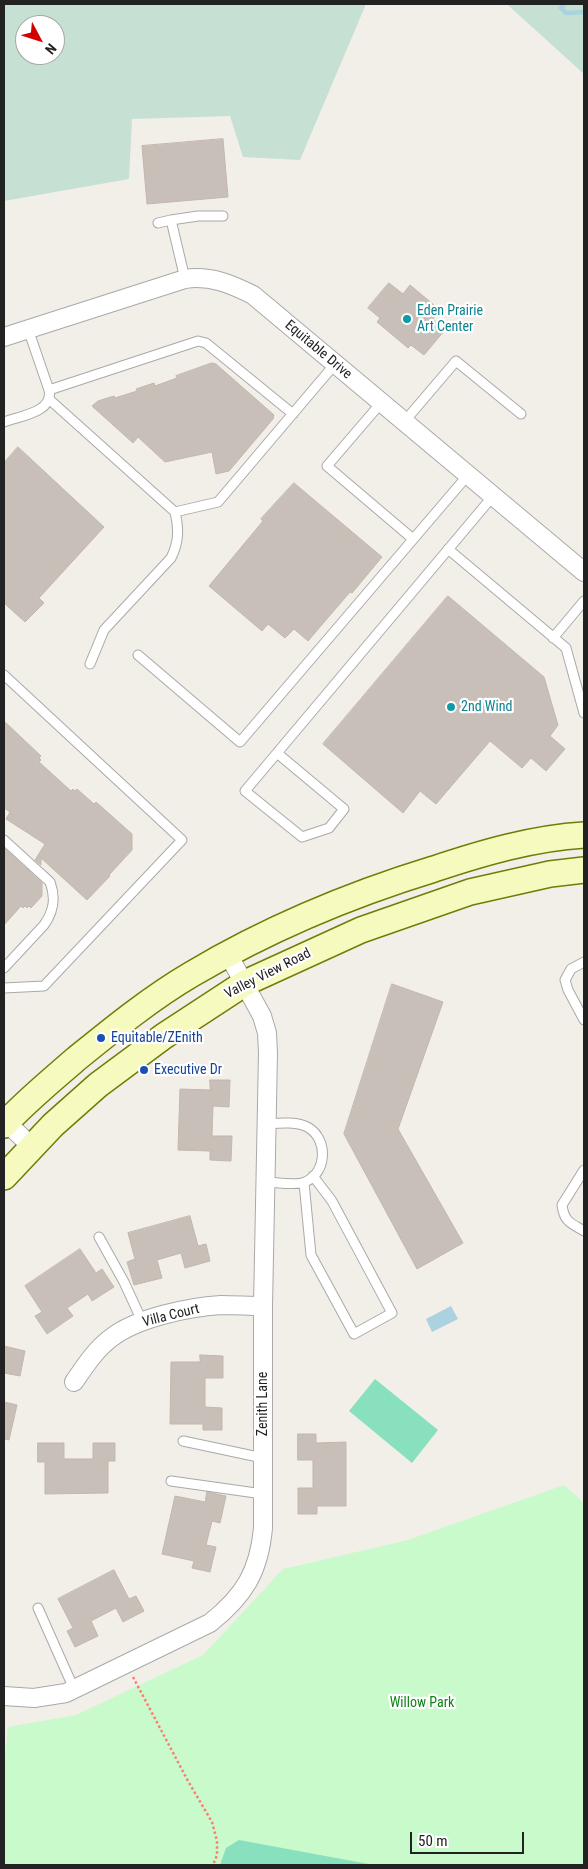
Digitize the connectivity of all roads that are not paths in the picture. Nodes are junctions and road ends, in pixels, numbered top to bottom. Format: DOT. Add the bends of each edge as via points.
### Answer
graph roads {
  1 [pos="223,216"];
  2 [pos="171,220"];
  3 [pos="158,223"];
  4 [pos="185,279"];
  5 [pos="28,329"];
  6 [pos="4,337"];
  7 [pos="335,364"];
  8 [pos="49,390"];
  9 [pos="50,400"];
  10 [pos="381,402"];
  11 [pos="293,414"];
  12 [pos="521,414"];
  13 [pos="4,422"];
  14 [pos="404,422"];
  15 [pos="468,475"];
  16 [pos="493,496"];
  17 [pos="175,512"];
  18 [pos="413,539"];
  19 [pos="448,549"];
  20 [pos="584,572"];
  21 [pos="584,601"];
  22 [pos="554,638"];
  23 [pos="138,655"];
  24 [pos="90,664"];
  25 [pos="4,675"];
  26 [pos="584,713"];
  27 [pos="277,753"];
  28 [pos="584,835"];
  29 [pos="4,840"];
  30 [pos="584,870"];
  31 [pos="228,954"];
  32 [pos="584,962"];
  33 [pos="4,968"];
  34 [pos="245,983"];
  35 [pos="4,988"];
  36 [pos="584,1020"];
  37 [pos="5,1123"];
  38 [pos="267,1124"];
  39 [pos="32,1147"];
  40 [pos="584,1170"];
  41 [pos="313,1176"];
  42 [pos="4,1177"];
  43 [pos="266,1182"];
  44 [pos="304,1182"];
  45 [pos="584,1232"];
  46 [pos="100,1237"];
  47 [pos="263,1306"];
  48 [pos="142,1322"];
  49 [pos="74,1382"];
  50 [pos="183,1441"];
  51 [pos="263,1458"];
  52 [pos="171,1481"];
  53 [pos="263,1494"];
  54 [pos="38,1608"];
  55 [pos="74,1689"];
  56 [pos="4,1696"];
  1 -- 2 [label="lane"];
  2 -- 3 [label="lane"];
  2 -- 4 [label="lane"];
  4 -- 5 [label="street, Equitable Drive"];
  4 -- 7 [label="street, Equitable Drive" via="213,279 253,295"];
  5 -- 6 [label="street, Equitable Drive"];
  5 -- 8 [label="lane"];
  7 -- 10 [label="street, Equitable Drive"];
  7 -- 11 [label="lane"];
  8 -- 9 [label="lane"];
  8 -- 11 [label="lane" via="198,341 206,343"];
  9 -- 13 [label="lane" via="38,410"];
  9 -- 17 [label="lane"];
  10 -- 14 [label="street, Equitable Drive"];
  10 -- 18 [label="lane" via="328,466"];
  11 -- 17 [label="lane" via="218,502"];
  12 -- 14 [label="lane" via="456,360"];
  14 -- 15 [label="street, Equitable Drive"];
  15 -- 16 [label="street, Equitable Drive"];
  15 -- 18 [label="lane"];
  16 -- 19 [label="lane"];
  16 -- 20 [label="street, Equitable Drive"];
  17 -- 24 [label="lane" via="178,538 171,558 104,630"];
  18 -- 23 [label="lane" via="240,742"];
  19 -- 22 [label="lane"];
  19 -- 27 [label="lane"];
  21 -- 22 [label="lane"];
  22 -- 26 [label="lane" via="566,648"];
  25 -- 35 [label="lane" via="182,840 44,986"];
  27 -- 27 [label="lane" via="344,809 328,828 302,837 245,791"];
  28 -- 31 [label="main road" via="493,850 413,875 331,904"];
  29 -- 33 [label="lane" via="50,882 54,904 44,925"];
  30 -- 34 [label="main road, Valley View Road" via="550,874 470,892 361,930"];
  31 -- 34 [label="street, Zenith Lane"];
  31 -- 37 [label="main road" via="191,974 120,1023"];
  32 -- 36 [label="lane" via="571,969 565,980"];
  34 -- 38 [label="street, Zenith Lane" via="262,1016 266,1033"];
  34 -- 39 [label="main road, Valley View Road" via="164,1036 98,1085"];
  37 -- 39 [label="street"];
  38 -- 41 [label="lane" via="302,1125 316,1134 324,1150"];
  38 -- 43 [label="street, Zenith Lane"];
  39 -- 42 [label="main road, Valley View Road"];
  40 -- 45 [label="lane" via="562,1205 563,1216"];
  41 -- 44 [label="lane"];
  41 -- 44 [label="lane" via="332,1201 392,1313 354,1334 311,1255"];
  43 -- 44 [label="lane"];
  43 -- 47 [label="street, Zenith Lane"];
  46 -- 48 [label="lane"];
  47 -- 48 [label="street, Villa Court" via="221,1305 175,1312"];
  47 -- 51 [label="street, Zenith Lane"];
  48 -- 49 [label="street, Villa Court" via="112,1337 92,1355"];
  50 -- 51 [label="lane"];
  51 -- 53 [label="street, Zenith Lane"];
  52 -- 53 [label="lane"];
  53 -- 55 [label="street, Zenith Lane" via="261,1550 254,1571 228,1608 210,1624"];
  54 -- 55 [label="lane"];
  55 -- 56 [label="street, Zenith Lane" via="34,1698"];
}
